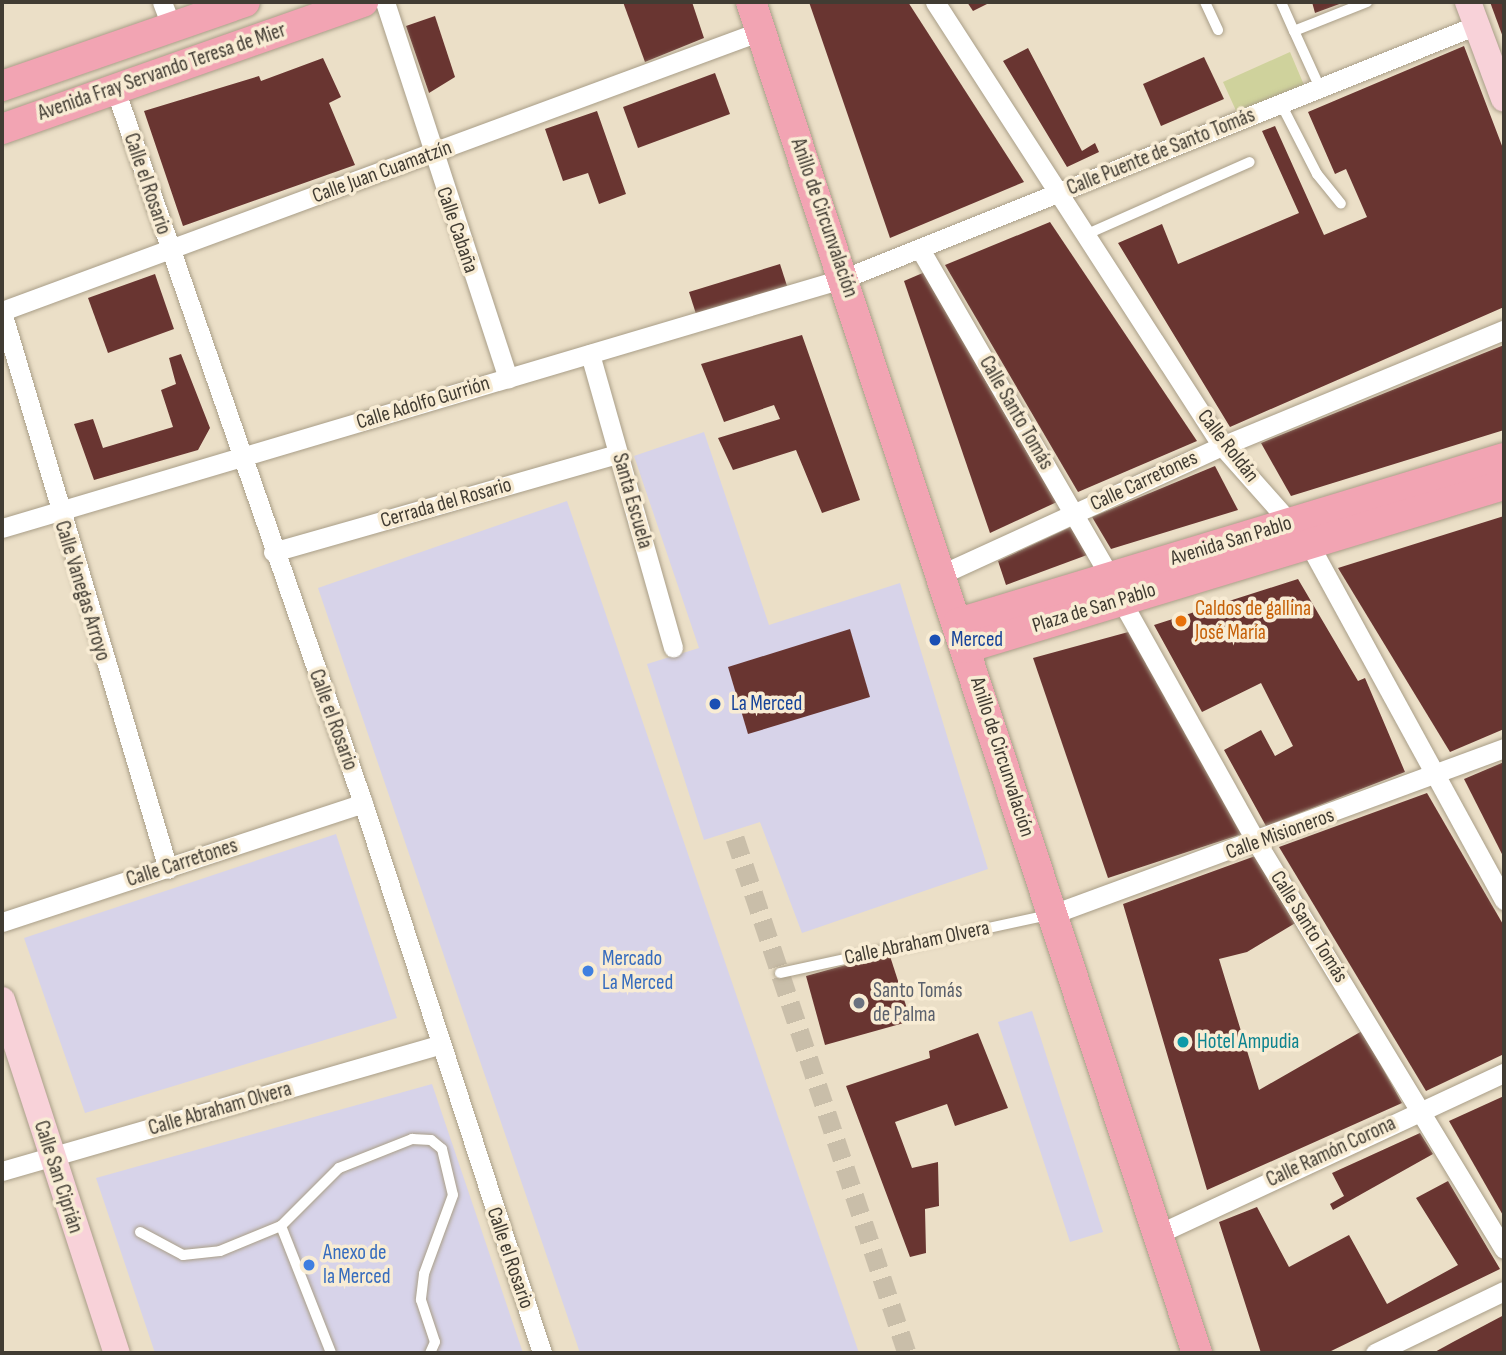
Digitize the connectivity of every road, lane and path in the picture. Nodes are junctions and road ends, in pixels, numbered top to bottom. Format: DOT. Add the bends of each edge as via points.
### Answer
graph roads {
  1 [pos="245,2"];
  2 [pos="363,2"];
  3 [pos="385,2"];
  4 [pos="751,2"];
  5 [pos="935,2"];
  6 [pos="1205,2"];
  7 [pos="1281,2"];
  8 [pos="1367,2"];
  9 [pos="1472,14"];
  10 [pos="167,15"];
  11 [pos="1219,30"];
  12 [pos="761,31"];
  13 [pos="1294,31"];
  14 [pos="2,86"];
  15 [pos="1320,88"];
  16 [pos="115,89"];
  17 [pos="1504,99"];
  18 [pos="1281,104"];
  19 [pos="2,129"];
  20 [pos="431,154"];
  21 [pos="1251,162"];
  22 [pos="1057,194"];
  23 [pos="1342,204"];
  24 [pos="1085,235"];
  25 [pos="169,249"];
  26 [pos="920,249"];
  27 [pos="845,278"];
  28 [pos="2,312"];
  29 [pos="1504,330"];
  30 [pos="590,354"];
  31 [pos="508,378"];
  32 [pos="1222,446"];
  33 [pos="618,454"];
  34 [pos="244,456"];
  35 [pos="1504,458"];
  36 [pos="1504,485"];
  37 [pos="58,513"];
  38 [pos="1075,513"];
  39 [pos="2,528"];
  40 [pos="1301,533"];
  41 [pos="273,552"];
  42 [pos="942,573"];
  43 [pos="1116,589"];
  44 [pos="962,635"];
  45 [pos="673,647"];
  46 [pos="1504,748"];
  47 [pos="1436,776"];
  48 [pos="363,803"];
  49 [pos="1257,842"];
  50 [pos="168,869"];
  51 [pos="1504,900"];
  52 [pos="1053,914"];
  53 [pos="2,922"];
  54 [pos="780,973"];
  55 [pos="2,1000"];
  56 [pos="439,1045"];
  57 [pos="1504,1073"];
  58 [pos="1422,1109"];
  59 [pos="52,1157"];
  60 [pos="2,1171"];
  61 [pos="281,1226"];
  62 [pos="140,1232"];
  63 [pos="1158,1234"];
  64 [pos="1504,1249"];
  65 [pos="1504,1291"];
  66 [pos="117,1353"];
  67 [pos="331,1353"];
  68 [pos="430,1353"];
  69 [pos="542,1353"];
  70 [pos="1197,1353"];
  71 [pos="1375,1353"];
  1 -- 10 [label="main road, Avenida Fray Servando Teresa de Mier"];
  2 -- 16 [label="main road, Avenida Fray Servando Teresa de Mier"];
  3 -- 20 [label="street, Calle Cabaña"];
  4 -- 12 [label="main road, Anillo de Circunvalación"];
  5 -- 22 [label="street, Calle Roldán"];
  6 -- 11 [label="lane"];
  7 -- 13 [label="lane"];
  8 -- 13 [label="lane"];
  9 -- 15 [label="street, Calle Puente de Santo Tomás"];
  9 -- 17 [label="street"];
  10 -- 14 [label="main road, Avenida Fray Servando Teresa de Mier"];
  12 -- 20 [label="street, Calle Juan Cuamatzín"];
  12 -- 27 [label="main road, Anillo de Circunvalación"];
  13 -- 15 [label="lane"];
  15 -- 18 [label="street, Calle Puente de Santo Tomás"];
  16 -- 19 [label="main road, Avenida Fray Servando Teresa de Mier"];
  16 -- 25 [label="street, Calle el Rosario"];
  18 -- 22 [label="street, Calle Puente de Santo Tomás"];
  18 -- 23 [label="lane" via="1317,174"];
  20 -- 25 [label="street, Calle Juan Cuamatzín"];
  20 -- 31 [label="street, Calle Cabaña"];
  21 -- 24 [label="lane"];
  22 -- 24 [label="street, Calle Roldán"];
  22 -- 26 [label="street, Calle Puente de Santo Tomás"];
  24 -- 32 [label="street, Calle Roldán"];
  25 -- 28 [label="street, Calle Juan Cuamatzín"];
  25 -- 34 [label="street, Calle el Rosario"];
  26 -- 27 [label="street, Calle Puente de Santo Tomás"];
  26 -- 38 [label="street, Calle Santo Tomás"];
  27 -- 30 [label="street, Calle Adolfo Gurrión"];
  27 -- 42 [label="main road, Anillo de Circunvalación"];
  28 -- 37 [label="street, Calle Vanegas Arroyo"];
  29 -- 32 [label="street, Calle Carretones"];
  30 -- 31 [label="street, Calle Adolfo Gurrión"];
  30 -- 33 [label="street, Santa Escuela"];
  31 -- 34 [label="street, Calle Adolfo Gurrión"];
  32 -- 38 [label="street, Calle Carretones"];
  32 -- 40 [label="street, Calle Roldán"];
  33 -- 41 [label="street, Cerrada del Rosario"];
  33 -- 45 [label="street, Santa Escuela"];
  34 -- 37 [label="street, Calle Adolfo Gurrión"];
  34 -- 41 [label="street, Calle el Rosario"];
  35 -- 40 [label="main road, Avenida San Pablo"];
  36 -- 40 [label="main road, Plaza de San Pablo"];
  37 -- 39 [label="street, Calle Adolfo Gurrión"];
  37 -- 50 [label="street, Calle Vanegas Arroyo"];
  38 -- 42 [label="street, Calle Carretones"];
  38 -- 43 [label="street, Calle Santo Tomás"];
  40 -- 43 [label="main road, Plaza de San Pablo"];
  40 -- 47 [label="street, Calle Roldán"];
  41 -- 48 [label="street, Calle el Rosario"];
  42 -- 44 [label="main road, Anillo de Circunvalación"];
  43 -- 44 [label="main road, Plaza de San Pablo"];
  43 -- 49 [label="street, Calle Santo Tomás"];
  44 -- 52 [label="main road, Anillo de Circunvalación"];
  46 -- 47 [label="street, Calle Misioneros"];
  47 -- 49 [label="street, Calle Misioneros"];
  47 -- 51 [label="street, Calle Roldán"];
  48 -- 50 [label="street, Calle Carretones"];
  48 -- 56 [label="street, Calle el Rosario"];
  49 -- 52 [label="street, Calle Misioneros"];
  49 -- 58 [label="street, Calle Santo Tomás"];
  50 -- 53 [label="street, Calle Carretones"];
  52 -- 54 [label="lane, Calle Abraham Olvera"];
  52 -- 63 [label="main road, Anillo de Circunvalación"];
  55 -- 59 [label="street, Calle San Ciprián"];
  56 -- 59 [label="street, Calle Abraham Olvera"];
  56 -- 69 [label="street, Calle el Rosario"];
  57 -- 58 [label="street, Calle Ramón Corona"];
  58 -- 63 [label="street, Calle Ramón Corona"];
  58 -- 64 [label="street, Calle Santo Tomás"];
  59 -- 60 [label="street, Calle Abraham Olvera"];
  59 -- 66 [label="street, Calle San Ciprián"];
  61 -- 62 [label="lane" via="220,1251 183,1255"];
  61 -- 67 [label="lane"];
  61 -- 68 [label="lane" via="339,1168 412,1139 431,1140 442,1149 453,1195 424,1274 421,1300 435,1342"];
  63 -- 70 [label="main road, Anillo de Circunvalación"];
  65 -- 71 [label="street"];
}
